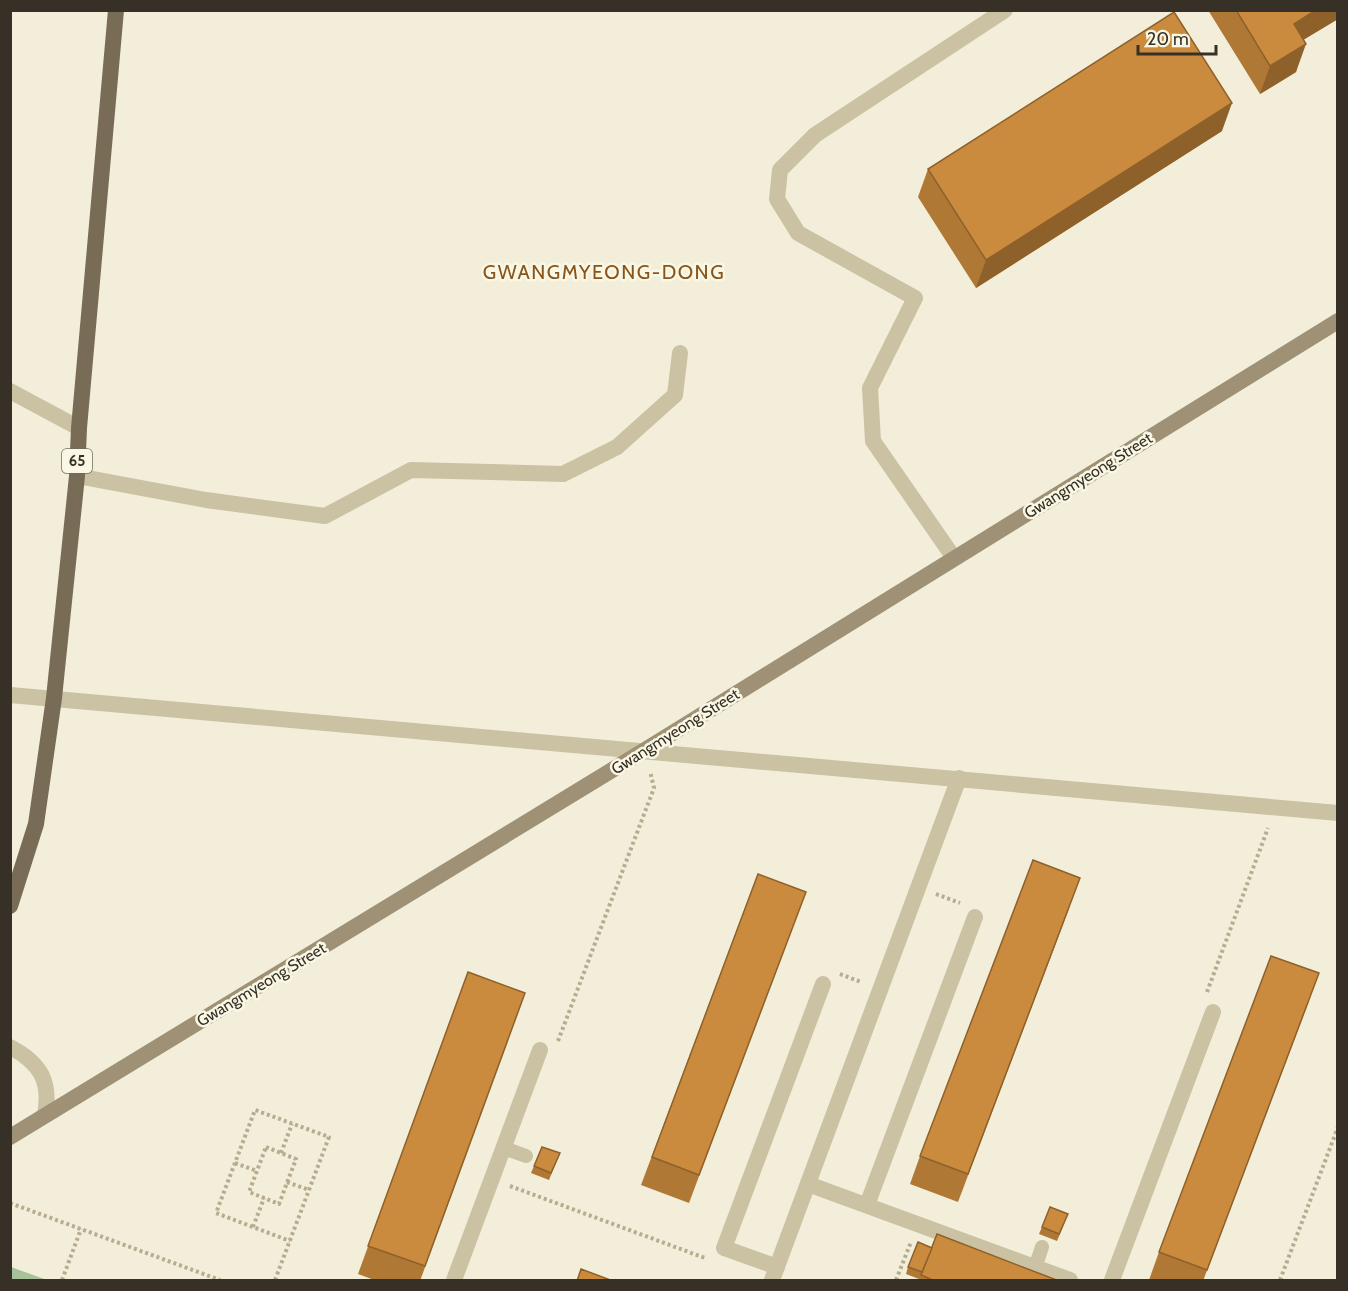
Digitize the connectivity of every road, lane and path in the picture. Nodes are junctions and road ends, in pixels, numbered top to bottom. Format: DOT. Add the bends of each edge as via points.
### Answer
graph roads {
  1 [pos="116,10"];
  2 [pos="1005,10"];
  3 [pos="1338,321"];
  4 [pos="680,353"];
  5 [pos="10,391"];
  6 [pos="79,428"];
  7 [pos="77,476"];
  8 [pos="954,558"];
  9 [pos="10,695"];
  10 [pos="54,698"];
  11 [pos="645,750"];
  12 [pos="959,778"];
  13 [pos="1276,807"];
  14 [pos="1338,813"];
  15 [pos="918,888"];
  16 [pos="10,906"];
  17 [pos="975,917"];
  18 [pos="823,984"];
  19 [pos="880,989"];
  20 [pos="1212,1012"];
  21 [pos="10,1047"];
  22 [pos="540,1050"];
  23 [pos="45,1115"];
  24 [pos="292,1124"];
  25 [pos="1338,1127"];
  26 [pos="10,1137"];
  27 [pos="504,1148"];
  28 [pos="281,1153"];
  29 [pos="526,1156"];
  30 [pos="235,1163"];
  31 [pos="257,1171"];
  32 [pos="492,1179"];
  33 [pos="287,1182"];
  34 [pos="808,1184"];
  35 [pos="309,1190"];
  36 [pos="264,1198"];
  37 [pos="10,1203"];
  38 [pos="867,1205"];
  39 [pos="917,1224"];
  40 [pos="253,1227"];
  41 [pos="81,1229"];
  42 [pos="290,1241"];
  43 [pos="1042,1247"];
  44 [pos="724,1248"];
  45 [pos="1035,1268"];
  46 [pos="774,1274"];
  47 [pos="62,1281"];
  48 [pos="220,1281"];
  49 [pos="275,1281"];
  50 [pos="454,1281"];
  51 [pos="896,1281"];
  52 [pos="1070,1281"];
  53 [pos="1112,1281"];
  54 [pos="1280,1281"];
  1 -- 6 [label="main road, 65"];
  2 -- 8 [label="street" via="816,135 780,170 777,199 798,233 915,298 870,388 873,441"];
  3 -- 8 [label="main road, Gwangmyeong Street"];
  4 -- 7 [label="street" via="675,395 617,447 563,474 411,470 325,516 206,500"];
  5 -- 6 [label="street"];
  6 -- 7 [label="main road, 65"];
  7 -- 10 [label="main road, 65"];
  8 -- 11 [label="main road, Gwangmyeong Street"];
  9 -- 10 [label="street"];
  10 -- 11 [label="street"];
  10 -- 16 [label="main road, 65" via="36,824"];
  11 -- 12 [label="street"];
  11 -- 22 [label="path" via="654,788 560,1041 546,1036"];
  11 -- 23 [label="main road, Gwangmyeong Street"];
  12 -- 13 [label="street"];
  12 -- 15 [label="street"];
  13 -- 14 [label="street"];
  13 -- 20 [label="path" via="1205,997 1216,1001"];
  15 -- 17 [label="path" via="977,910"];
  15 -- 19 [label="street"];
  17 -- 38 [label="street"];
  18 -- 19 [label="path" via="828,970"];
  18 -- 44 [label="street"];
  19 -- 34 [label="street"];
  20 -- 53 [label="street"];
  21 -- 23 [label="street" via="39,1069 49,1093"];
  22 -- 27 [label="street"];
  23 -- 26 [label="main road, Gwangmyeong Street"];
  24 -- 28 [label="path"];
  24 -- 30 [label="path" via="255,1110"];
  24 -- 35 [label="path" via="329,1137"];
  25 -- 54 [label="path"];
  27 -- 29 [label="lane"];
  27 -- 32 [label="street"];
  28 -- 31 [label="path" via="266,1147"];
  28 -- 33 [label="path" via="296,1159"];
  30 -- 31 [label="path"];
  30 -- 40 [label="path" via="216,1213"];
  31 -- 36 [label="path" via="249,1192"];
  32 -- 44 [label="path" via="719,1263"];
  32 -- 50 [label="street"];
  33 -- 35 [label="path"];
  33 -- 36 [label="path" via="279,1204"];
  34 -- 38 [label="street"];
  34 -- 46 [label="street"];
  35 -- 42 [label="path"];
  36 -- 40 [label="path"];
  37 -- 41 [label="path"];
  38 -- 39 [label="street"];
  39 -- 45 [label="street"];
  39 -- 51 [label="path"];
  40 -- 42 [label="path"];
  41 -- 47 [label="path"];
  41 -- 48 [label="path"];
  42 -- 49 [label="path"];
  43 -- 45 [label="lane"];
  44 -- 46 [label="street"];
  45 -- 52 [label="street"];
}
